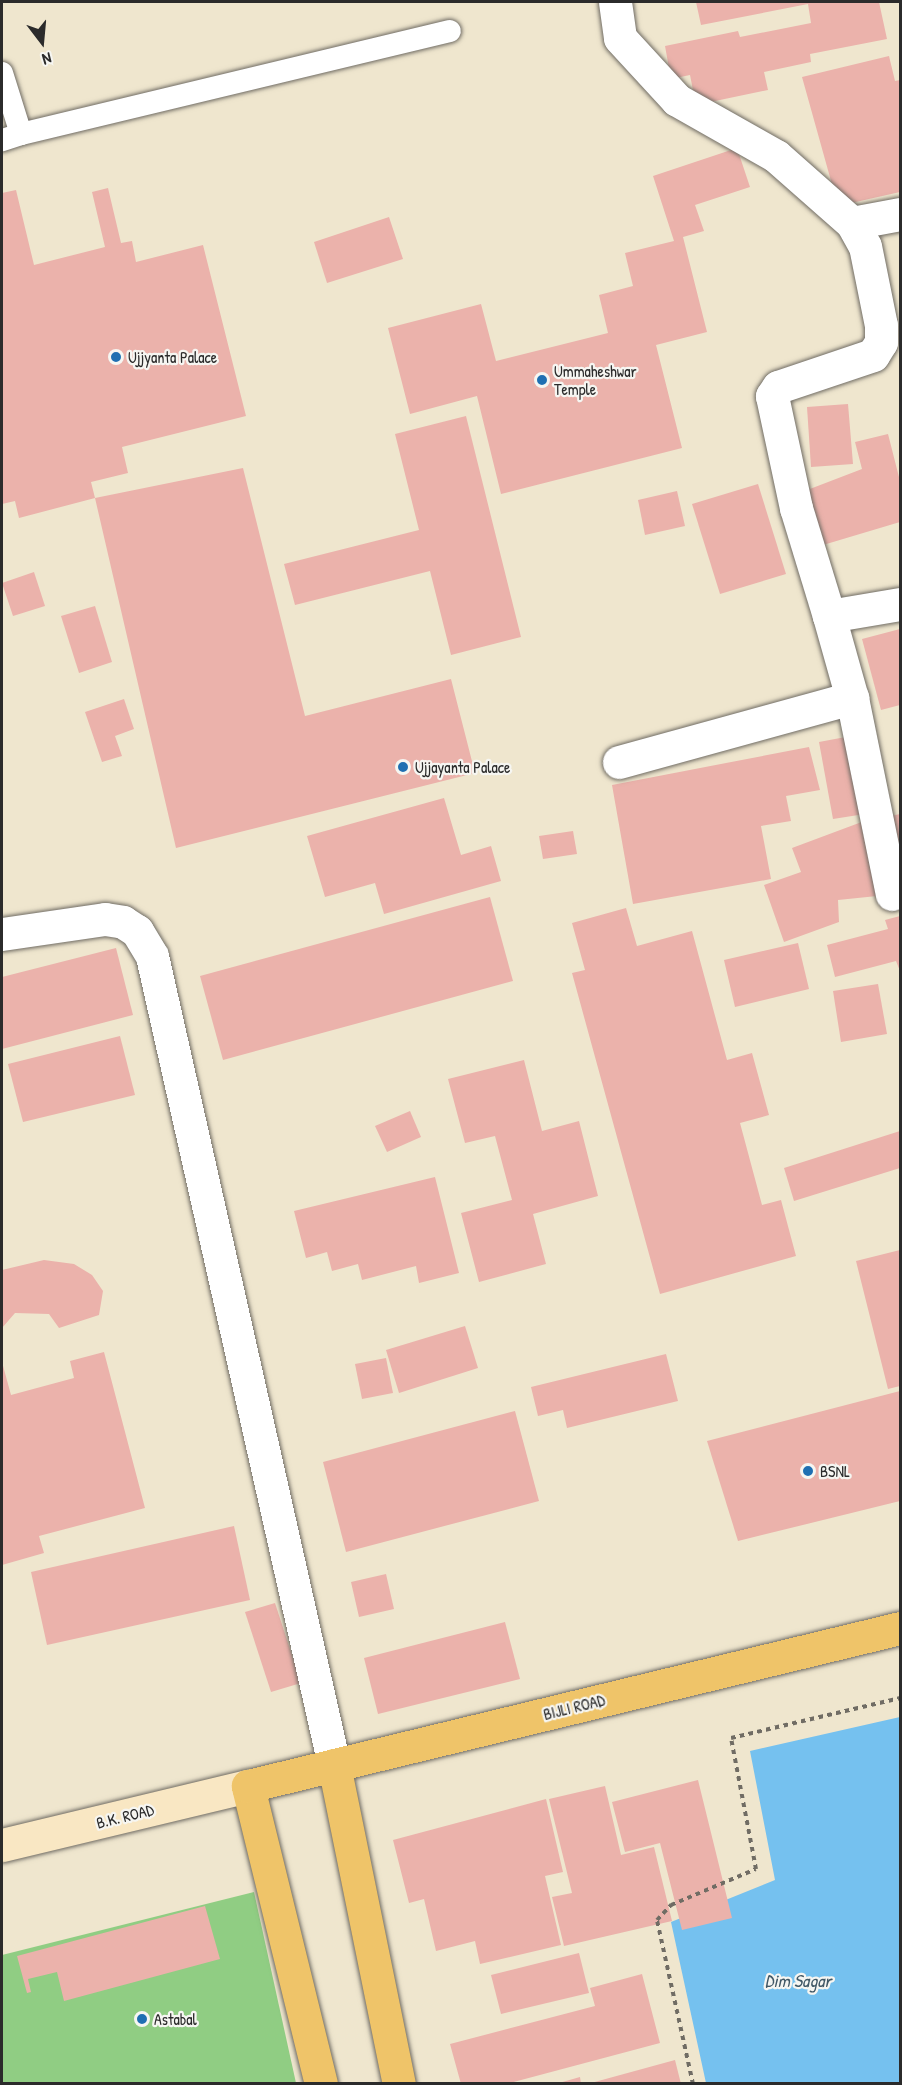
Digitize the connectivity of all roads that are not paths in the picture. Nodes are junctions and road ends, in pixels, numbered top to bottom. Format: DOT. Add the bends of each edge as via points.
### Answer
graph roads {
  1 [pos="615,2"];
  2 [pos="450,31"];
  3 [pos="2,73"];
  4 [pos="11,137"];
  5 [pos="900,214"];
  6 [pos="852,223"];
  7 [pos="900,604"];
  8 [pos="829,616"];
  9 [pos="852,698"];
  10 [pos="620,762"];
  11 [pos="892,894"];
  12 [pos="2,934"];
  13 [pos="900,1628"];
  14 [pos="334,1765"];
  15 [pos="248,1786"];
  16 [pos="2,1845"];
  17 [pos="321,2084"];
  18 [pos="399,2084"];
  1 -- 6 [label="street" via="620,38 677,100 776,156"];
  2 -- 4 [label="lane"];
  3 -- 4 [label="lane"];
  5 -- 6 [label="street"];
  6 -- 8 [label="street" via="865,246 881,342 873,355 860,362 778,387 772,396 796,508"];
  7 -- 8 [label="street"];
  8 -- 9 [label="street"];
  9 -- 10 [label="street"];
  9 -- 11 [label="street"];
  12 -- 14 [label="street" via="105,919 123,922 137,931 152,956"];
  13 -- 14 [label="main road, BIJLI ROAD"];
  14 -- 15 [label="main road, BIJLI ROAD"];
  14 -- 18 [label="main road"];
  15 -- 16 [label="street, B.K. ROAD"];
  15 -- 17 [label="main road"];
}
